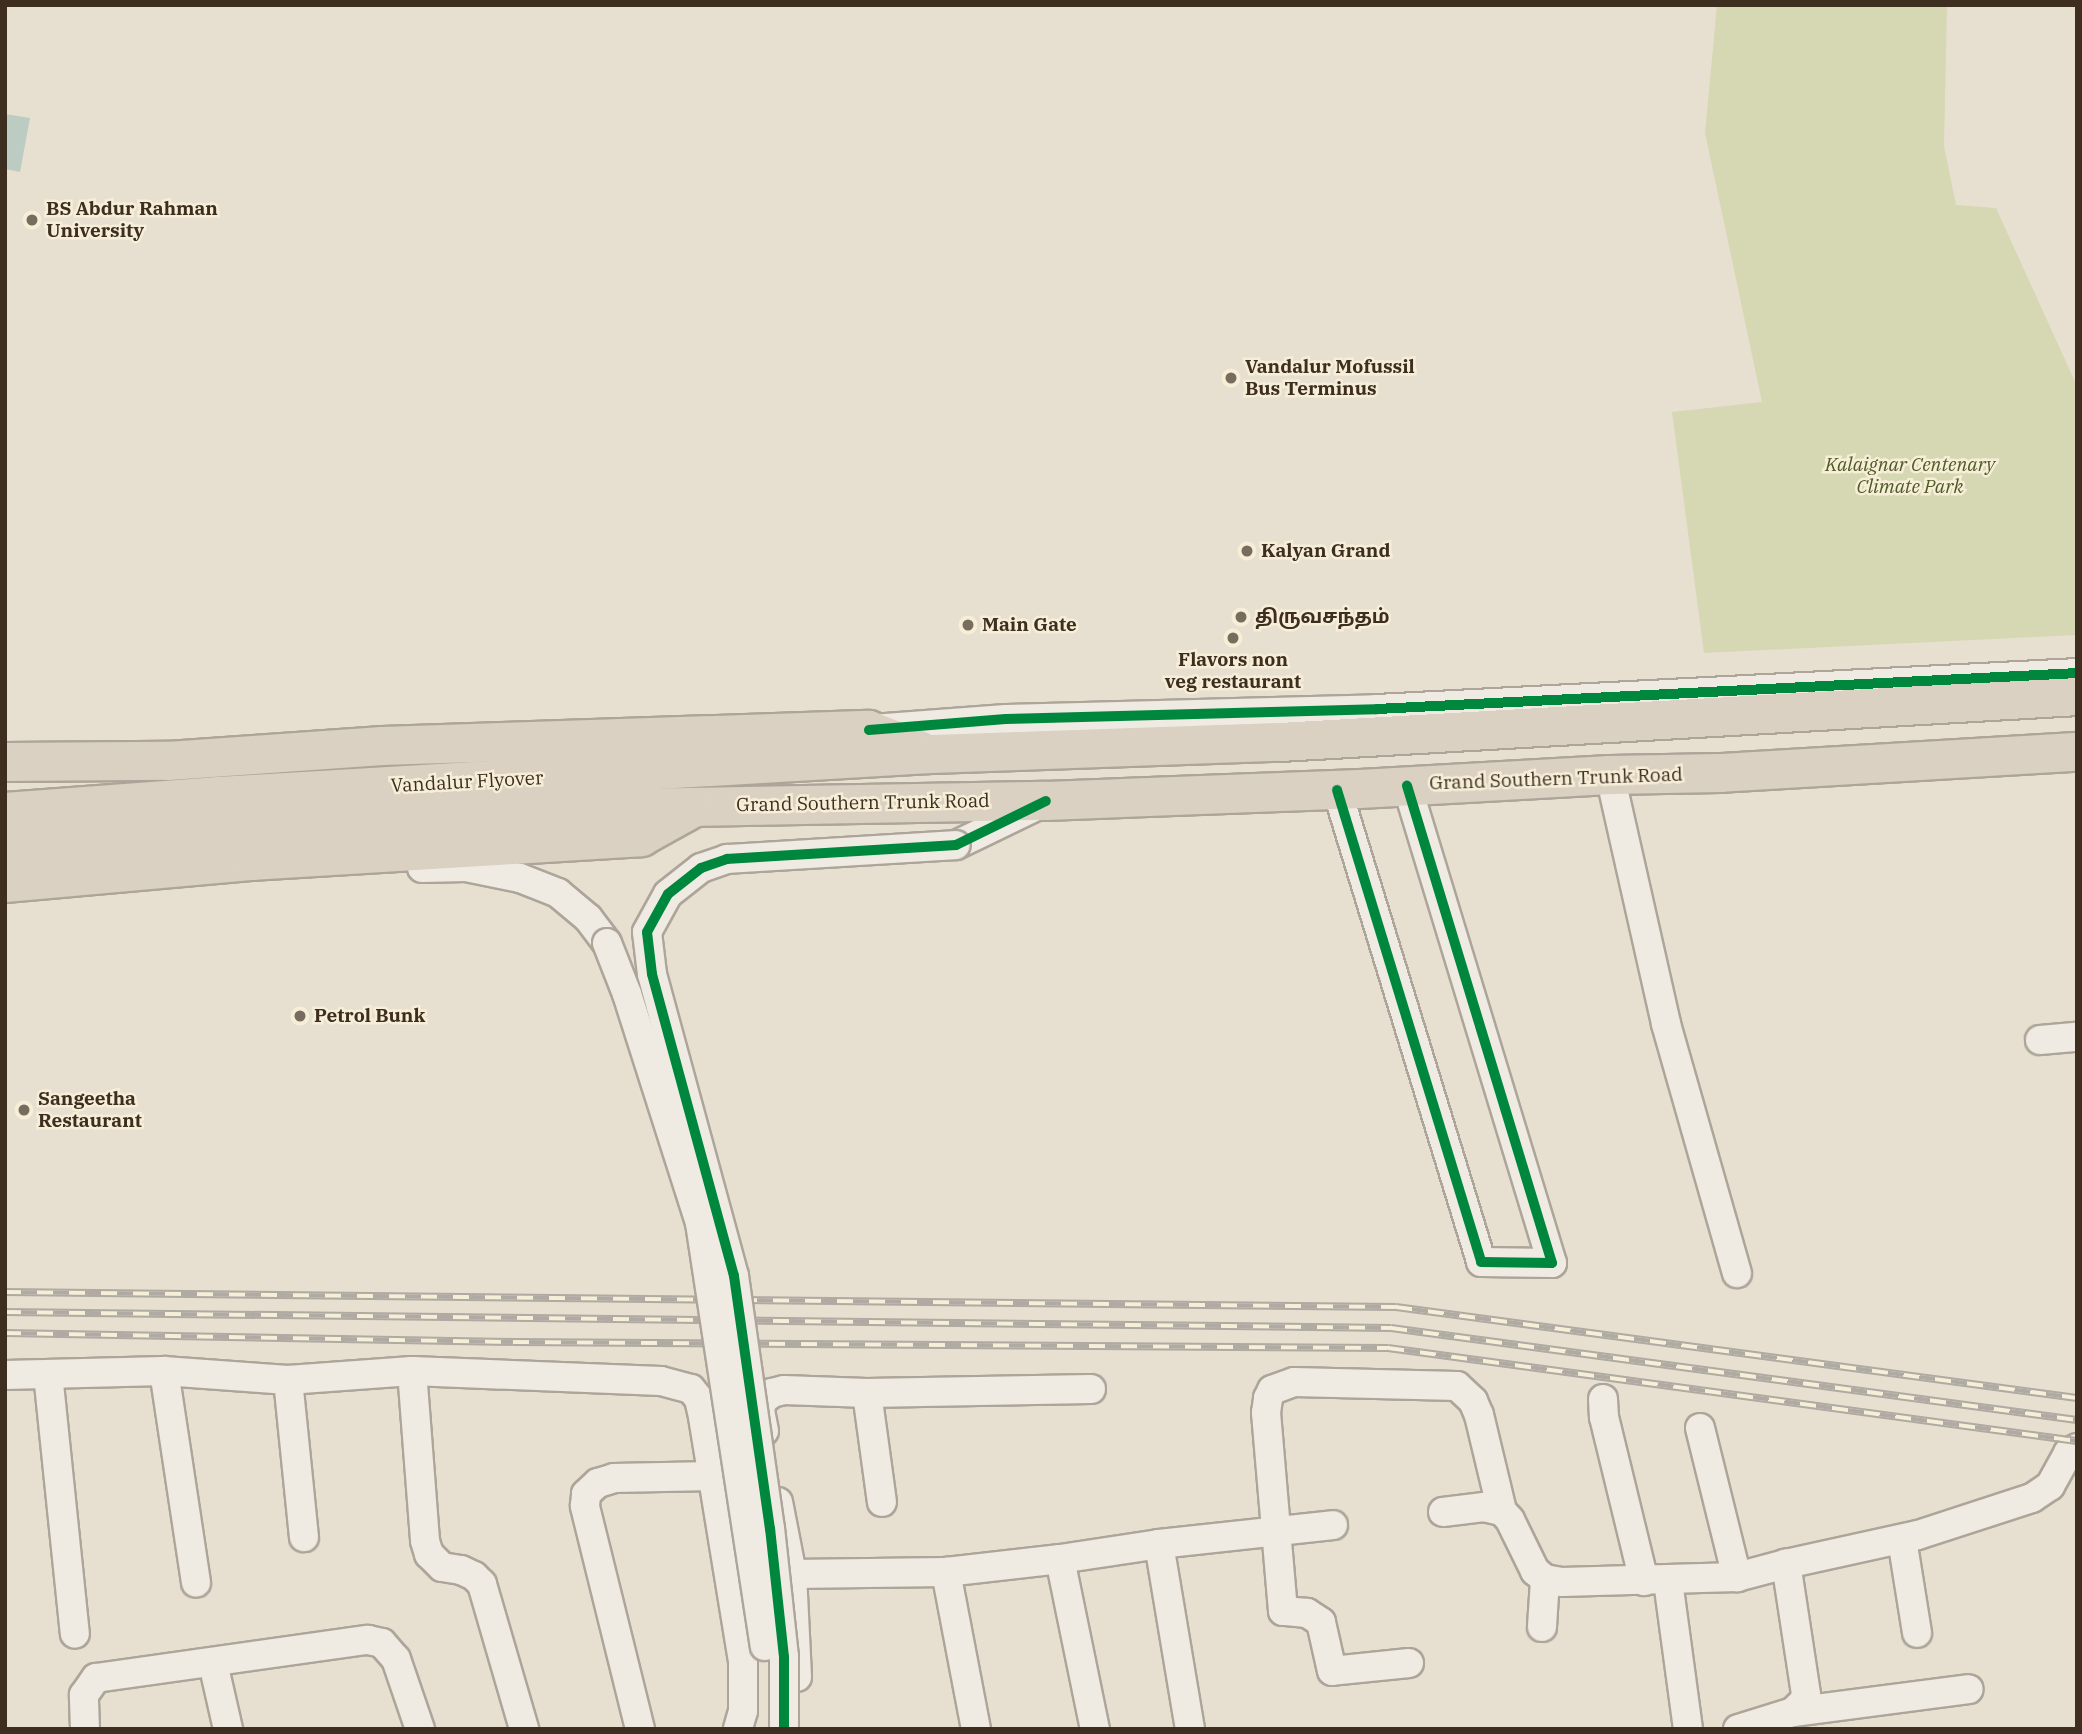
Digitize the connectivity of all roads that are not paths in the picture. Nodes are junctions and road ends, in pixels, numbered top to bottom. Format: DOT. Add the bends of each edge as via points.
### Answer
graph roads {
  1 [pos="2077,673"];
  2 [pos="2077,696"];
  3 [pos="869,730"];
  4 [pos="2077,752"];
  5 [pos="930,754"];
  6 [pos="5,762"];
  7 [pos="1610,775"];
  8 [pos="1407,786"];
  9 [pos="1337,790"];
  10 [pos="1046,801"];
  11 [pos="698,806"];
  12 [pos="5,812"];
  13 [pos="5,846"];
  14 [pos="195,866"];
  15 [pos="5,883"];
  16 [pos="2077,1037"];
  17 [pos="2040,1040"];
  18 [pos="1737,1273"];
  19 [pos="164,1371"];
  20 [pos="412,1371"];
  21 [pos="48,1374"];
  22 [pos="5,1375"];
  23 [pos="288,1380"];
  24 [pos="691,1388"];
  25 [pos="1091,1389"];
  26 [pos="867,1393"];
  27 [pos="766,1396"];
  28 [pos="1603,1399"];
  29 [pos="1700,1428"];
  30 [pos="2077,1448"];
  31 [pos="713,1476"];
  32 [pos="882,1502"];
  33 [pos="1502,1511"];
  34 [pos="1443,1512"];
  35 [pos="1333,1525"];
  36 [pos="1276,1532"];
  37 [pos="304,1537"];
  38 [pos="1902,1539"];
  39 [pos="1159,1544"];
  40 [pos="1060,1559"];
  41 [pos="1786,1564"];
  42 [pos="946,1572"];
  43 [pos="792,1574"];
  44 [pos="1737,1577"];
  45 [pos="1545,1579"];
  46 [pos="1656,1581"];
  47 [pos="196,1583"];
  48 [pos="1542,1627"];
  49 [pos="1917,1633"];
  50 [pos="75,1634"];
  51 [pos="213,1663"];
  52 [pos="1409,1663"];
  53 [pos="1969,1689"];
  54 [pos="1793,1712"];
  55 [pos="85,1729"];
  56 [pos="228,1729"];
  57 [pos="419,1729"];
  58 [pos="524,1729"];
  59 [pos="640,1729"];
  60 [pos="738,1729"];
  61 [pos="765,1729"];
  62 [pos="784,1729"];
  63 [pos="796,1729"];
  64 [pos="976,1729"];
  65 [pos="1095,1729"];
  66 [pos="1191,1729"];
  67 [pos="1688,1729"];
  68 [pos="1738,1729"];
  1 -- 3 [label="street" via="1377,709 1006,719"];
  2 -- 5 [label="highway" via="1280,742"];
  3 -- 5 [label="highway"];
  3 -- 6 [label="highway" via="382,746 168,761"];
  4 -- 7 [label="highway, Grand Southern Trunk Road"];
  5 -- 12 [label="highway, Vandalur Flyover"];
  7 -- 8 [label="highway, Grand Southern Trunk Road"];
  7 -- 18 [label="street" via="1666,1024"];
  8 -- 9 [label="highway, Grand Southern Trunk Road"];
  8 -- 9 [label="street" via="1552,1262 1481,1262"];
  9 -- 10 [label="highway, Grand Southern Trunk Road"];
  10 -- 11 [label="highway, Grand Southern Trunk Road"];
  10 -- 62 [label="street, bridge" via="956,845 727,859 701,868 668,894 647,932 652,974 734,1276 783,1644"];
  11 -- 13 [label="highway, Vandalur Flyover"];
  11 -- 14 [label="highway" via="641,836"];
  14 -- 15 [label="highway"];
  14 -- 61 [label="street, bridge" via="270,872 466,867 520,878 558,893 588,918 607,943 700,1223 769,1671"];
  16 -- 17 [label="street"];
  19 -- 21 [label="street"];
  19 -- 23 [label="street"];
  19 -- 47 [label="street"];
  20 -- 23 [label="street"];
  20 -- 24 [label="street" via="661,1381"];
  20 -- 58 [label="street" via="429,1554 442,1567 474,1576 482,1584"];
  21 -- 22 [label="street"];
  21 -- 50 [label="street"];
  23 -- 37 [label="street"];
  24 -- 27 [label="street"];
  24 -- 31 [label="street" via="699,1399"];
  25 -- 26 [label="street"];
  26 -- 27 [label="street" via="784,1390"];
  26 -- 32 [label="street"];
  27 -- 43 [label="street" via="760,1411"];
  28 -- 46 [label="street" via="1604,1417"];
  29 -- 44 [label="street"];
  30 -- 38 [label="street" via="2068,1453 2050,1486 2032,1498"];
  31 -- 59 [label="street" via="614,1478 598,1483 586,1494 585,1506"];
  31 -- 60 [label="street" via="743,1660 743,1711"];
  33 -- 34 [label="street" via="1484,1507"];
  33 -- 36 [label="street" via="1479,1415 1473,1401 1457,1387 1294,1382 1272,1390 1268,1398"];
  33 -- 45 [label="street" via="1528,1563"];
  35 -- 36 [label="street"];
  36 -- 39 [label="street"];
  36 -- 52 [label="street" via="1283,1611 1307,1613 1321,1622 1332,1671"];
  38 -- 41 [label="street"];
  38 -- 49 [label="street"];
  39 -- 40 [label="street"];
  39 -- 66 [label="street"];
  40 -- 42 [label="street"];
  40 -- 65 [label="street"];
  41 -- 44 [label="street"];
  41 -- 54 [label="street" via="1806,1694 1801,1708"];
  42 -- 43 [label="street"];
  42 -- 64 [label="street"];
  43 -- 63 [label="street"];
  44 -- 46 [label="street"];
  45 -- 46 [label="street"];
  45 -- 48 [label="street"];
  46 -- 67 [label="street"];
  51 -- 55 [label="street" via="96,1678 84,1695"];
  51 -- 56 [label="street"];
  51 -- 57 [label="street" via="368,1640 382,1643 396,1659"];
  53 -- 54 [label="street"];
  54 -- 68 [label="street"];
}
